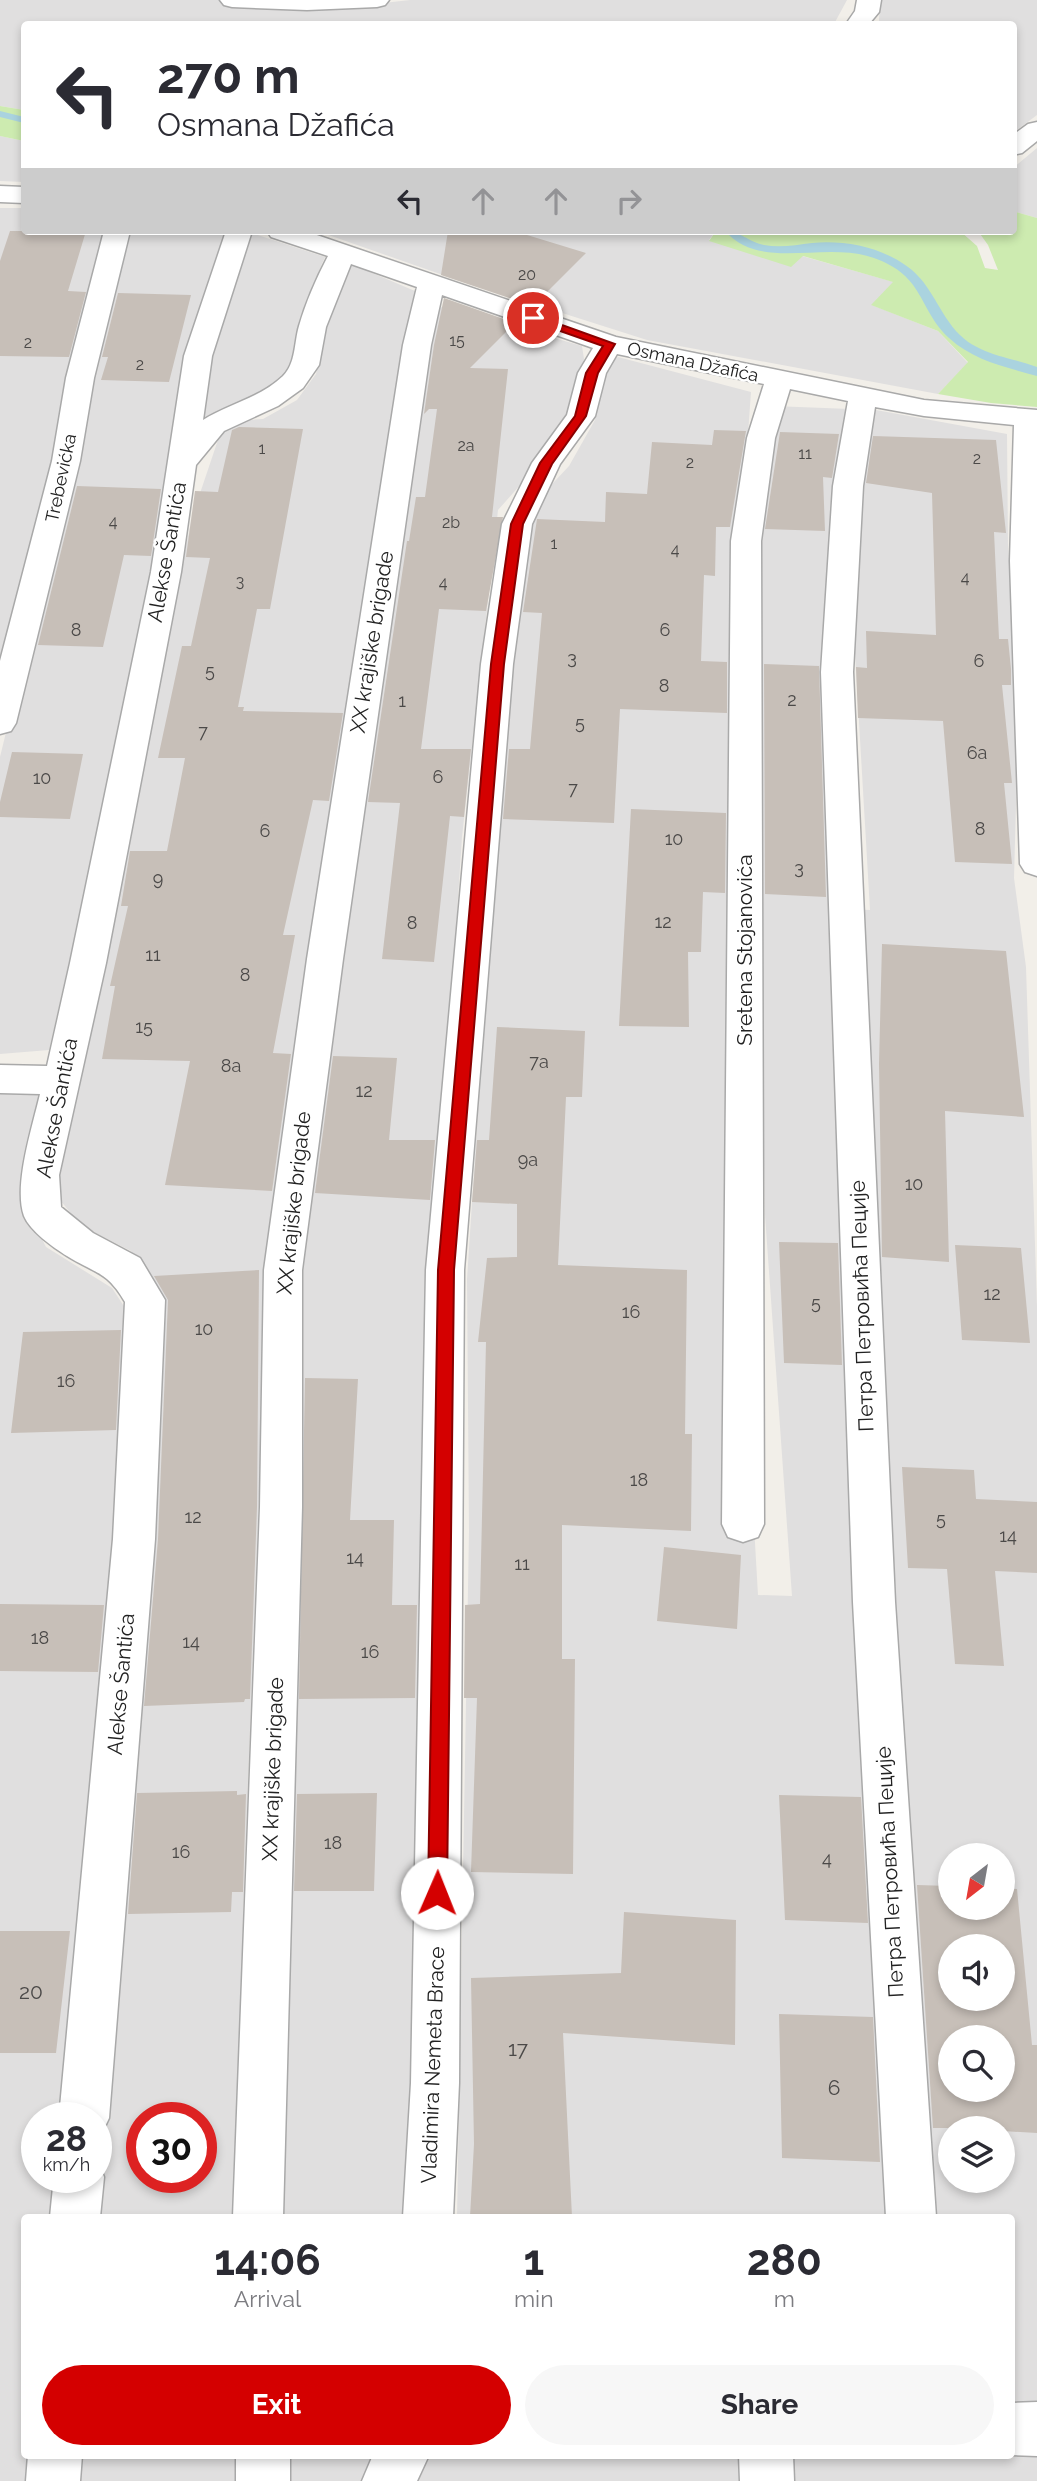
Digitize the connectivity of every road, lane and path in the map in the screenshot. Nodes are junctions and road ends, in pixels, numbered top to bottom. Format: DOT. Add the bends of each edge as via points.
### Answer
graph roads {
  1 [pos="232,0"];
  2 [pos="377,0"];
  3 [pos="869,0"];
  4 [pos="860,21"];
  5 [pos="1037,129"];
  6 [pos="1017,145"];
  7 [pos="0,194"];
  8 [pos="21,195"];
  9 [pos="116,235"];
  10 [pos="238,235"];
  11 [pos="291,235"];
  12 [pos="343,253"];
  13 [pos="431,283"];
  14 [pos="609,344"];
  15 [pos="779,380"];
  16 [pos="863,396"];
  17 [pos="1032,419"];
  18 [pos="182,464"];
  19 [pos="0,723"];
  20 [pos="1037,864"];
  21 [pos="0,1079"];
  22 [pos="61,1080"];
  23 [pos="743,1524"];
  24 [pos="84,2102"];
  25 [pos="77,2193"];
  26 [pos="75,2214"];
  27 [pos="258,2214"];
  28 [pos="428,2214"];
  29 [pos="911,2214"];
  30 [pos="1015,2429"];
  31 [pos="1037,2429"];
  32 [pos="55,2459"];
  33 [pos="262,2459"];
  34 [pos="400,2459"];
  35 [pos="766,2459"];
  36 [pos="53,2481"];
  37 [pos="263,2481"];
  38 [pos="389,2481"];
  39 [pos="767,2481"];
  1 -- 2 [label="street"];
  3 -- 4 [label="street"];
  5 -- 6 [label="street"];
  7 -- 8 [label="street"];
  9 -- 19 [label="street, Trebevićka" via="80,377 66,461"];
  10 -- 18 [label="street, Alekse Šantića" via="198,356"];
  11 -- 12 [label="street, Osmana Džafića"];
  12 -- 13 [label="street, Osmana Džafića"];
  12 -- 18 [label="street" via="312,327 305,365 293,382 268,400 214,425"];
  13 -- 14 [label="street, Osmana Džafića"];
  13 -- 27 [label="street, XX krajiške brigade" via="417,345 283,1270 282,1507"];
  14 -- 15 [label="street, Osmana Džafića"];
  14 -- 28 [label="street, Vladimira Nemeta Brace" via="592,373 580,416 546,463 517,524 497,664 446,1270 435,2083"];
  15 -- 16 [label="street, Osmana Džafića"];
  15 -- 23 [label="street, Sretena Stojanovića" via="761,438 746,541"];
  16 -- 17 [label="street, Osmana Džafića" via="924,408"];
  16 -- 29 [label="street, Петра Петровића Пеције" via="848,485 837,672 874,1602"];
  17 -- 20 [label="street" via="1025,561"];
  18 -- 22 [label="street, Alekse Šantića" via="166,572"];
  21 -- 22 [label="street"];
  22 -- 24 [label="street, Alekse Šantića" via="40,1175 42,1214 79,1244 126,1269 145,1300 134,1539"];
  25 -- 26 [label="street"];
  30 -- 31 [label="street"];
  32 -- 36 [label="street"];
  33 -- 37 [label="street"];
  34 -- 38 [label="street"];
  35 -- 39 [label="street"];
}
